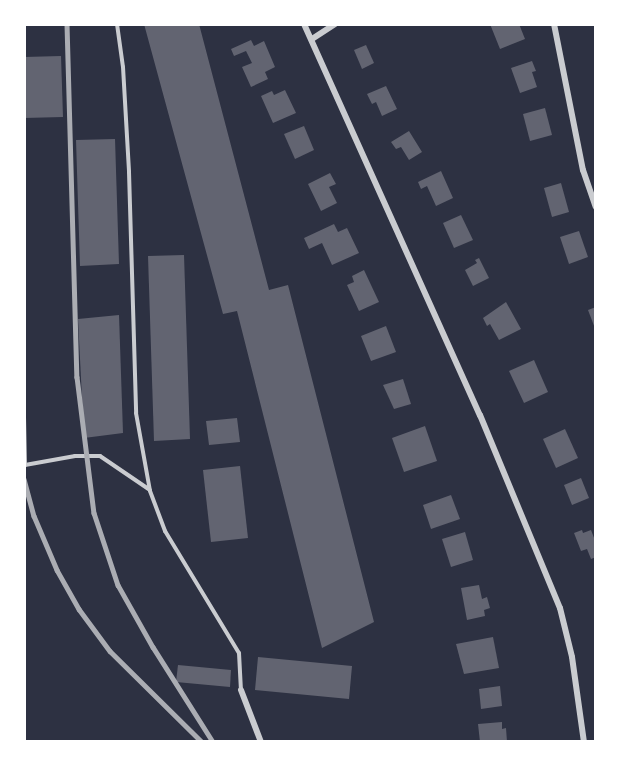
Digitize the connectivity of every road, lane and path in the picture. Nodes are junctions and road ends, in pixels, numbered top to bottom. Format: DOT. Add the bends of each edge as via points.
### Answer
graph roads {
  1 [pos="117,24"];
  2 [pos="304,24"];
  3 [pos="335,24"];
  4 [pos="554,24"];
  5 [pos="312,39"];
  6 [pos="596,207"];
  7 [pos="24,417"];
  8 [pos="150,490"];
  9 [pos="241,690"];
  10 [pos="261,742"];
  11 [pos="584,742"];
  1 -- 8 [label="lane" via="129,172 136,413"];
  2 -- 5 [label="street"];
  3 -- 5 [label="street"];
  4 -- 6 [label="street" via="583,170"];
  5 -- 11 [label="street" via="480,415 560,608 573,657"];
  7 -- 8 [label="lane" via="25,465 100,456"];
  8 -- 9 [label="lane" via="165,531 239,654"];
  9 -- 10 [label="street"];
}
